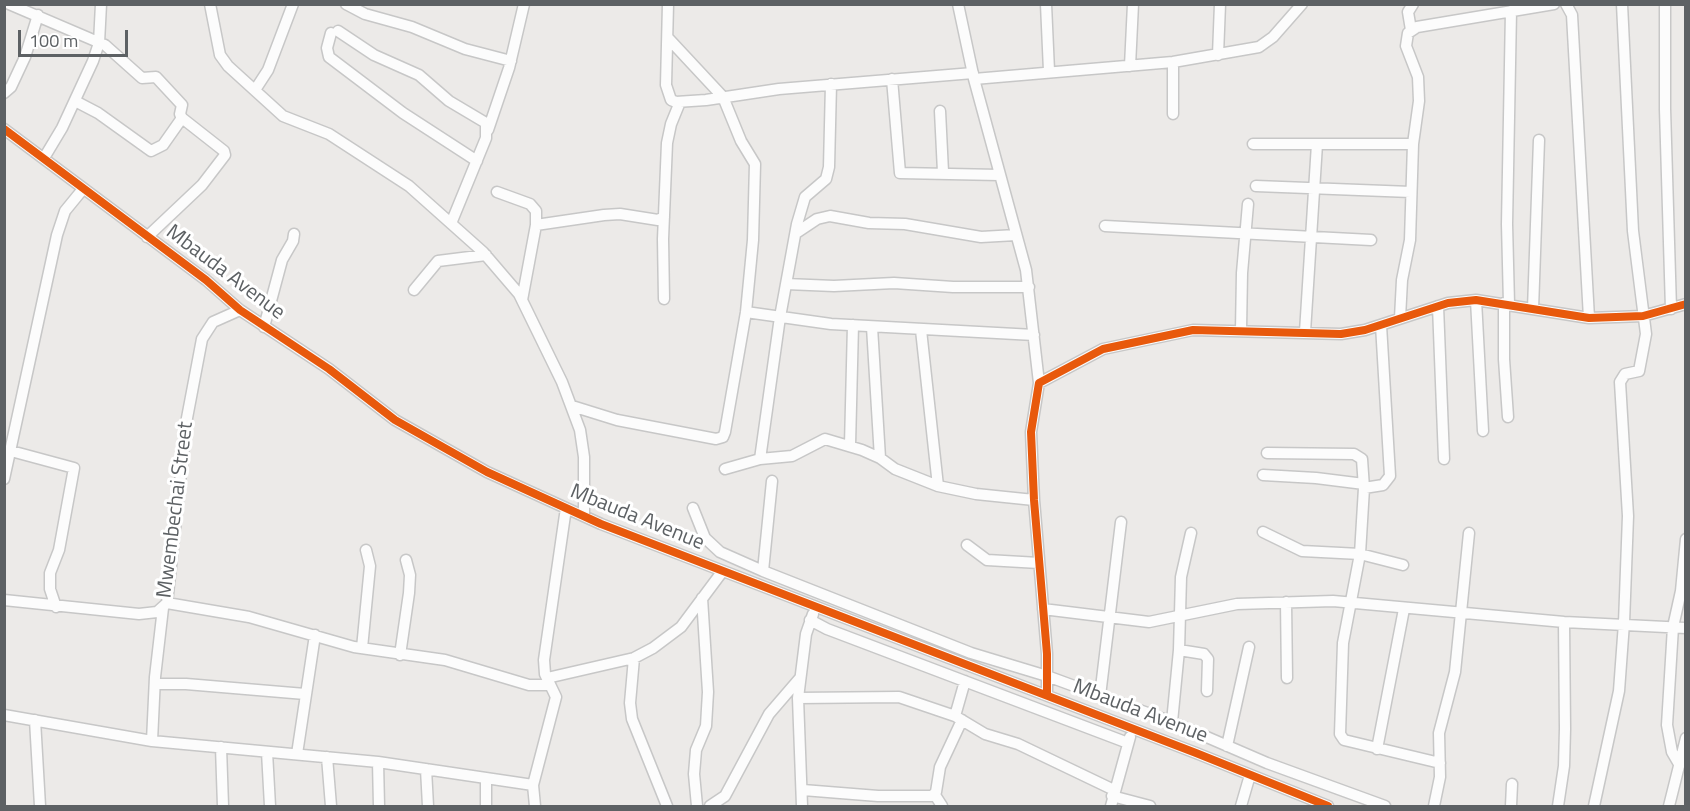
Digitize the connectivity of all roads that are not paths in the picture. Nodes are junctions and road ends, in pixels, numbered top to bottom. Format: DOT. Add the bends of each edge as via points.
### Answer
graph roads {
  1 [pos="9,4"];
  2 [pos="101,4"];
  3 [pos="210,4"];
  4 [pos="293,4"];
  5 [pos="346,4"];
  6 [pos="524,4"];
  7 [pos="668,4"];
  8 [pos="958,4"];
  9 [pos="1046,4"];
  10 [pos="1133,4"];
  11 [pos="1220,4"];
  12 [pos="1302,4"];
  13 [pos="1413,4"];
  14 [pos="1554,4"];
  15 [pos="1566,4"];
  16 [pos="1622,4"];
  17 [pos="1665,4"];
  18 [pos="1511,11"];
  19 [pos="38,15"];
  20 [pos="1411,30"];
  21 [pos="668,38"];
  22 [pos="99,43"];
  23 [pos="1218,55"];
  24 [pos="511,60"];
  25 [pos="1173,62"];
  26 [pos="1130,66"];
  27 [pos="1049,71"];
  28 [pos="973,76"];
  29 [pos="992,78"];
  30 [pos="892,79"];
  31 [pos="831,84"];
  32 [pos="255,90"];
  33 [pos="4,93"];
  34 [pos="723,97"];
  35 [pos="979,99"];
  36 [pos="75,101"];
  37 [pos="680,102"];
  38 [pos="940,111"];
  39 [pos="1173,114"];
  40 [pos="182,118"];
  41 [pos="4,129"];
  42 [pos="488,130"];
  43 [pos="1539,140"];
  44 [pos="1253,144"];
  45 [pos="1317,144"];
  46 [pos="1413,144"];
  47 [pos="44,158"];
  48 [pos="477,161"];
  49 [pos="943,172"];
  50 [pos="999,175"];
  51 [pos="1256,186"];
  52 [pos="83,189"];
  53 [pos="1315,190"];
  54 [pos="496,192"];
  55 [pos="1411,192"];
  56 [pos="1248,204"];
  57 [pos="664,217"];
  58 [pos="452,221"];
  59 [pos="536,225"];
  60 [pos="1105,226"];
  61 [pos="796,233"];
  62 [pos="294,234"];
  63 [pos="1247,234"];
  64 [pos="1016,235"];
  65 [pos="147,237"];
  66 [pos="1310,238"];
  67 [pos="1371,240"];
  68 [pos="486,255"];
  69 [pos="786,284"];
  70 [pos="1029,286"];
  71 [pos="414,290"];
  72 [pos="664,299"];
  73 [pos="522,300"];
  74 [pos="1476,300"];
  75 [pos="1507,304"];
  76 [pos="1686,304"];
  77 [pos="1438,306"];
  78 [pos="1533,309"];
  79 [pos="1671,309"];
  80 [pos="240,310"];
  81 [pos="746,312"];
  82 [pos="1643,316"];
  83 [pos="780,317"];
  84 [pos="1400,318"];
  85 [pos="1588,318"];
  86 [pos="853,325"];
  87 [pos="1381,325"];
  88 [pos="264,327"];
  89 [pos="872,327"];
  90 [pos="921,330"];
  91 [pos="1241,330"];
  92 [pos="1305,332"];
  93 [pos="1034,335"];
  94 [pos="1039,383"];
  95 [pos="572,406"];
  96 [pos="1508,417"];
  97 [pos="1483,431"];
  98 [pos="850,445"];
  99 [pos="11,450"];
  100 [pos="1267,453"];
  101 [pos="880,458"];
  102 [pos="760,459"];
  103 [pos="1444,459"];
  104 [pos="725,469"];
  105 [pos="1263,475"];
  106 [pos="4,479"];
  107 [pos="772,481"];
  108 [pos="938,486"];
  109 [pos="1364,486"];
  110 [pos="1034,500"];
  111 [pos="566,508"];
  112 [pos="693,508"];
  113 [pos="584,516"];
  114 [pos="1121,522"];
  115 [pos="1263,532"];
  116 [pos="1191,533"];
  117 [pos="1469,533"];
  118 [pos="1686,539"];
  119 [pos="967,545"];
  120 [pos="366,550"];
  121 [pos="1360,554"];
  122 [pos="405,560"];
  123 [pos="1039,563"];
  124 [pos="1403,565"];
  125 [pos="763,571"];
  126 [pos="722,572"];
  127 [pos="702,598"];
  128 [pos="4,600"];
  129 [pos="1286,602"];
  130 [pos="1350,603"];
  131 [pos="165,606"];
  132 [pos="56,607"];
  133 [pos="817,608"];
  134 [pos="1043,609"];
  135 [pos="1404,609"];
  136 [pos="1460,613"];
  137 [pos="1111,617"];
  138 [pos="1179,617"];
  139 [pos="810,620"];
  140 [pos="1563,622"];
  141 [pos="1624,623"];
  142 [pos="1673,627"];
  143 [pos="1686,628"];
  144 [pos="315,635"];
  145 [pos="1249,647"];
  146 [pos="362,648"];
  147 [pos="1179,650"];
  148 [pos="400,656"];
  149 [pos="634,658"];
  150 [pos="1047,676"];
  151 [pos="800,678"];
  152 [pos="1287,678"];
  153 [pos="548,681"];
  154 [pos="965,681"];
  155 [pos="155,684"];
  156 [pos="1207,691"];
  157 [pos="305,694"];
  158 [pos="1047,695"];
  159 [pos="1100,696"];
  160 [pos="798,698"];
  161 [pos="4,715"];
  162 [pos="959,718"];
  163 [pos="35,720"];
  164 [pos="1172,722"];
  165 [pos="1133,731"];
  166 [pos="1686,738"];
  167 [pos="152,741"];
  168 [pos="1128,743"];
  169 [pos="1227,746"];
  170 [pos="221,747"];
  171 [pos="1377,749"];
  172 [pos="267,752"];
  173 [pos="297,753"];
  174 [pos="327,757"];
  175 [pos="378,762"];
  176 [pos="1683,763"];
  177 [pos="1440,764"];
  178 [pos="426,770"];
  179 [pos="1250,775"];
  180 [pos="486,779"];
  181 [pos="1512,784"];
  182 [pos="533,785"];
  183 [pos="803,790"];
  184 [pos="935,795"];
  185 [pos="1112,798"];
  186 [pos="40,807"];
  187 [pos="223,807"];
  188 [pos="270,807"];
  189 [pos="331,807"];
  190 [pos="379,807"];
  191 [pos="428,807"];
  192 [pos="486,807"];
  193 [pos="535,807"];
  194 [pos="667,807"];
  195 [pos="697,807"];
  196 [pos="710,807"];
  197 [pos="802,807"];
  198 [pos="942,807"];
  199 [pos="1150,807"];
  200 [pos="1241,807"];
  201 [pos="1328,807"];
  202 [pos="1385,807"];
  203 [pos="1434,807"];
  204 [pos="1511,807"];
  205 [pos="1558,807"];
  206 [pos="1594,807"];
  207 [pos="1669,807"];
  1 -- 19 [label="street"];
  2 -- 22 [label="street"];
  3 -- 32 [label="street" via="222,59"];
  4 -- 32 [label="street" via="268,70"];
  5 -- 24 [label="street" via="465,49"];
  6 -- 24 [label="street"];
  7 -- 21 [label="street"];
  8 -- 28 [label="street"];
  9 -- 27 [label="street"];
  10 -- 26 [label="street"];
  11 -- 23 [label="street"];
  12 -- 23 [label="street" via="1266,43"];
  13 -- 20 [label="street" via="1408,12"];
  14 -- 18 [label="street"];
  15 -- 85 [label="street" via="1572,15"];
  16 -- 82 [label="street" via="1633,231"];
  17 -- 79 [label="street"];
  18 -- 20 [label="street"];
  18 -- 75 [label="street"];
  19 -- 22 [label="street"];
  19 -- 33 [label="street" via="25,57 11,87"];
  20 -- 46 [label="street" via="1406,46 1419,87"];
  21 -- 34 [label="street"];
  21 -- 37 [label="street" via="666,85 671,100"];
  22 -- 36 [label="street"];
  22 -- 40 [label="street" via="119,55 142,78 156,77 182,105"];
  23 -- 25 [label="street"];
  24 -- 42 [label="street"];
  25 -- 26 [label="street"];
  25 -- 39 [label="street"];
  26 -- 27 [label="street"];
  27 -- 29 [label="street"];
  28 -- 29 [label="street"];
  28 -- 30 [label="street"];
  28 -- 35 [label="street"];
  29 -- 35 [label="street"];
  30 -- 31 [label="street"];
  30 -- 49 [label="street" via="900,172"];
  31 -- 34 [label="street"];
  31 -- 61 [label="street" via="827,177 805,198"];
  32 -- 58 [label="street" via="283,116 329,134 400,179"];
  34 -- 37 [label="street"];
  34 -- 81 [label="street" via="755,164"];
  35 -- 50 [label="street"];
  36 -- 40 [label="street" via="151,152 163,145"];
  36 -- 47 [label="street"];
  37 -- 57 [label="street" via="667,143"];
  38 -- 49 [label="street"];
  40 -- 65 [label="street" via="223,149 225,155 202,185"];
  41 -- 47 [label="street, Mbauda Avenue"];
  42 -- 48 [label="street"];
  42 -- 48 [label="street" via="486,123 419,75 335,32 327,48 330,57"];
  43 -- 78 [label="street"];
  44 -- 45 [label="street"];
  45 -- 46 [label="street"];
  45 -- 53 [label="street"];
  46 -- 55 [label="street"];
  47 -- 52 [label="street, Mbauda Avenue"];
  48 -- 58 [label="street"];
  49 -- 50 [label="street"];
  50 -- 64 [label="street"];
  51 -- 53 [label="street"];
  52 -- 65 [label="street, Mbauda Avenue"];
  52 -- 99 [label="street" via="65,211 57,235"];
  53 -- 55 [label="street"];
  53 -- 66 [label="street"];
  54 -- 59 [label="street" via="533,207"];
  55 -- 84 [label="street" via="1410,240"];
  56 -- 63 [label="street"];
  57 -- 59 [label="street" via="658,220 604,215"];
  57 -- 72 [label="street"];
  58 -- 68 [label="street"];
  59 -- 73 [label="street"];
  60 -- 63 [label="street"];
  61 -- 64 [label="street" via="817,219 830,216 981,237"];
  61 -- 69 [label="street"];
  62 -- 88 [label="street" via="282,260"];
  63 -- 66 [label="street"];
  63 -- 91 [label="street"];
  64 -- 70 [label="street"];
  65 -- 80 [label="street, Mbauda Avenue"];
  66 -- 67 [label="street"];
  66 -- 92 [label="street"];
  68 -- 71 [label="street" via="438,261"];
  68 -- 73 [label="street"];
  69 -- 70 [label="street"];
  69 -- 83 [label="street"];
  70 -- 93 [label="street"];
  73 -- 95 [label="street"];
  74 -- 75 [label="street"];
  74 -- 77 [label="street"];
  74 -- 97 [label="street"];
  75 -- 78 [label="street"];
  75 -- 96 [label="street" via="1504,359"];
  76 -- 79 [label="street"];
  77 -- 84 [label="street"];
  77 -- 103 [label="street"];
  78 -- 85 [label="street"];
  79 -- 82 [label="street"];
  80 -- 88 [label="street, Mbauda Avenue"];
  80 -- 131 [label="street, Mwembechai Street" via="213,322 202,339 188,418"];
  81 -- 83 [label="street"];
  81 -- 95 [label="street" via="723,437 716,439 616,420"];
  82 -- 85 [label="street"];
  82 -- 141 [label="street" via="1646,334 1642,366 1635,374 1622,376 1620,382 1628,516"];
  83 -- 86 [label="street"];
  83 -- 102 [label="street"];
  84 -- 87 [label="street"];
  86 -- 89 [label="street"];
  86 -- 98 [label="street"];
  87 -- 92 [label="street" via="1341,334"];
  87 -- 109 [label="street" via="1390,476 1383,485"];
  88 -- 111 [label="street, Mbauda Avenue" via="329,369 395,420 487,472"];
  89 -- 90 [label="street"];
  89 -- 101 [label="street"];
  90 -- 93 [label="street"];
  90 -- 108 [label="street"];
  91 -- 92 [label="street"];
  91 -- 94 [label="street" via="1193,330 1123,344 1084,357"];
  93 -- 94 [label="street"];
  94 -- 110 [label="street" via="1031,432"];
  95 -- 113 [label="street" via="584,457"];
  98 -- 101 [label="street"];
  98 -- 102 [label="street" via="825,439 792,456"];
  99 -- 106 [label="street"];
  99 -- 132 [label="street" via="74,468 50,573"];
  100 -- 109 [label="street" via="1358,455 1363,462"];
  101 -- 108 [label="street" via="895,469"];
  102 -- 104 [label="street"];
  105 -- 109 [label="street" via="1316,477"];
  107 -- 125 [label="street"];
  108 -- 110 [label="street"];
  109 -- 121 [label="street"];
  110 -- 123 [label="street"];
  111 -- 113 [label="street, Mbauda Avenue"];
  111 -- 153 [label="street" via="544,660"];
  112 -- 125 [label="street" via="705,538 720,552"];
  113 -- 126 [label="street, Mbauda Avenue"];
  114 -- 137 [label="street"];
  115 -- 121 [label="street" via="1302,551"];
  116 -- 138 [label="street" via="1180,577"];
  117 -- 136 [label="street"];
  118 -- 142 [label="street"];
  119 -- 123 [label="street" via="987,560"];
  120 -- 146 [label="street" via="370,566"];
  121 -- 124 [label="street"];
  121 -- 130 [label="street"];
  122 -- 148 [label="street" via="410,574"];
  123 -- 134 [label="street"];
  125 -- 150 [label="street" via="971,653"];
  126 -- 127 [label="street"];
  126 -- 133 [label="street, Mbauda Avenue"];
  127 -- 149 [label="street" via="681,627"];
  127 -- 195 [label="street" via="708,692 706,726 696,750"];
  128 -- 132 [label="street, Mwembechai Street"];
  129 -- 130 [label="street"];
  129 -- 138 [label="street" via="1237,604"];
  129 -- 152 [label="street"];
  130 -- 135 [label="street"];
  130 -- 171 [label="street" via="1341,660 1340,734 1344,741"];
  131 -- 132 [label="street, Mwembechai Street" via="139,614"];
  131 -- 144 [label="street" via="249,617"];
  131 -- 155 [label="street"];
  133 -- 139 [label="street"];
  133 -- 158 [label="street, Mbauda Avenue"];
  134 -- 137 [label="street"];
  134 -- 150 [label="street"];
  135 -- 136 [label="street"];
  135 -- 171 [label="street"];
  136 -- 140 [label="street"];
  136 -- 177 [label="street" via="1453,685 1441,725"];
  137 -- 138 [label="street" via="1139,622"];
  137 -- 159 [label="street"];
  138 -- 147 [label="street"];
  139 -- 151 [label="street"];
  139 -- 154 [label="street"];
  140 -- 141 [label="street"];
  140 -- 205 [label="street" via="1565,729"];
  141 -- 142 [label="street"];
  141 -- 206 [label="street" via="1619,691"];
  142 -- 143 [label="street"];
  142 -- 176 [label="street" via="1667,735 1672,752"];
  144 -- 146 [label="street"];
  144 -- 157 [label="street"];
  145 -- 169 [label="street"];
  146 -- 148 [label="street"];
  147 -- 156 [label="street" via="1204,654 1208,659"];
  147 -- 164 [label="street"];
  148 -- 153 [label="street" via="445,660 529,685"];
  149 -- 153 [label="street"];
  149 -- 194 [label="street" via="632,718"];
  150 -- 158 [label="street"];
  150 -- 159 [label="street"];
  151 -- 160 [label="street"];
  151 -- 196 [label="street" via="769,714 725,796"];
  153 -- 182 [label="street" via="556,697"];
  154 -- 162 [label="street"];
  154 -- 168 [label="street"];
  155 -- 157 [label="street"];
  155 -- 167 [label="street"];
  157 -- 173 [label="street"];
  158 -- 165 [label="street, Mbauda Avenue"];
  159 -- 164 [label="street"];
  160 -- 162 [label="street" via="899,697"];
  160 -- 183 [label="street"];
  161 -- 163 [label="street"];
  162 -- 184 [label="street" via="939,767"];
  162 -- 185 [label="street" via="985,734 1018,744"];
  163 -- 167 [label="street"];
  163 -- 186 [label="street"];
  164 -- 169 [label="street"];
  165 -- 168 [label="street"];
  165 -- 179 [label="street, Mbauda Avenue"];
  166 -- 176 [label="street"];
  167 -- 170 [label="street"];
  168 -- 185 [label="street"];
  169 -- 202 [label="street"];
  170 -- 172 [label="street"];
  170 -- 187 [label="street"];
  171 -- 177 [label="street"];
  172 -- 173 [label="street"];
  172 -- 188 [label="street"];
  173 -- 174 [label="street"];
  174 -- 175 [label="street"];
  174 -- 189 [label="street"];
  175 -- 178 [label="street"];
  175 -- 190 [label="street"];
  176 -- 207 [label="street"];
  177 -- 203 [label="street"];
  178 -- 180 [label="street"];
  178 -- 191 [label="street"];
  179 -- 200 [label="street"];
  179 -- 201 [label="street, Mbauda Avenue"];
  180 -- 182 [label="street"];
  180 -- 192 [label="street"];
  181 -- 204 [label="street"];
  182 -- 193 [label="street"];
  183 -- 184 [label="street" via="878,796"];
  183 -- 197 [label="street"];
  184 -- 198 [label="street"];
  185 -- 199 [label="street"];
}
